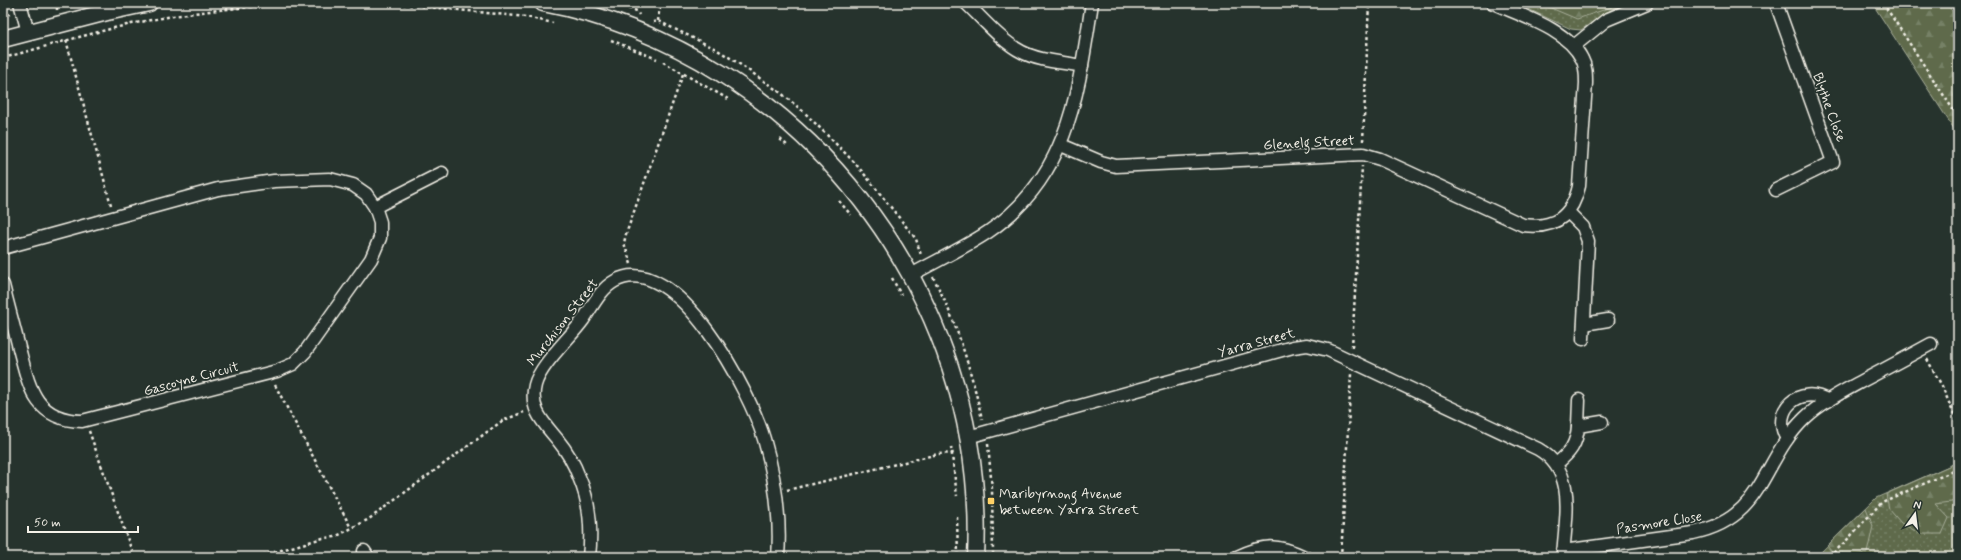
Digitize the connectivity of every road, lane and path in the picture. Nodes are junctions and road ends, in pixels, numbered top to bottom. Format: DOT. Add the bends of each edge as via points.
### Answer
graph roads {
  1 [pos="20,3"];
  2 [pos="57,3"];
  3 [pos="149,3"];
  4 [pos="317,3"];
  5 [pos="391,3"];
  6 [pos="543,3"];
  7 [pos="611,3"];
  8 [pos="660,3"];
  9 [pos="966,3"];
  10 [pos="1092,3"];
  11 [pos="1369,3"];
  12 [pos="1493,3"];
  13 [pos="1647,3"];
  14 [pos="1776,3"];
  15 [pos="1883,3"];
  16 [pos="640,18"];
  17 [pos="647,21"];
  18 [pos="658,21"];
  19 [pos="60,23"];
  20 [pos="556,24"];
  21 [pos="28,32"];
  22 [pos="606,38"];
  23 [pos="3,39"];
  24 [pos="66,42"];
  25 [pos="1574,46"];
  26 [pos="3,58"];
  27 [pos="1082,66"];
  28 [pos="683,74"];
  29 [pos="732,102"];
  30 [pos="1958,117"];
  31 [pos="778,137"];
  32 [pos="1061,144"];
  33 [pos="790,147"];
  34 [pos="1363,154"];
  35 [pos="442,173"];
  36 [pos="1776,190"];
  37 [pos="835,196"];
  38 [pos="375,207"];
  39 [pos="1568,212"];
  40 [pos="114,217"];
  41 [pos="855,220"];
  42 [pos="3,248"];
  43 [pos="918,249"];
  44 [pos="925,251"];
  45 [pos="927,266"];
  46 [pos="626,268"];
  47 [pos="888,271"];
  48 [pos="911,274"];
  49 [pos="3,286"];
  50 [pos="903,297"];
  51 [pos="1608,320"];
  52 [pos="1584,324"];
  53 [pos="1583,339"];
  54 [pos="1926,347"];
  55 [pos="1351,361"];
  56 [pos="269,373"];
  57 [pos="1579,400"];
  58 [pos="1828,401"];
  59 [pos="527,411"];
  60 [pos="85,420"];
  61 [pos="1602,422"];
  62 [pos="1958,424"];
  63 [pos="1578,426"];
  64 [pos="985,432"];
  65 [pos="968,437"];
  66 [pos="1787,439"];
  67 [pos="951,446"];
  68 [pos="988,452"];
  69 [pos="953,453"];
  70 [pos="970,454"];
  71 [pos="1556,464"];
  72 [pos="1958,469"];
  73 [pos="776,493"];
  74 [pos="957,504"];
  75 [pos="957,511"];
  76 [pos="351,528"];
  77 [pos="1563,554"];
  78 [pos="134,557"];
  79 [pos="257,557"];
  80 [pos="589,557"];
  81 [pos="778,557"];
  82 [pos="958,557"];
  83 [pos="976,557"];
  84 [pos="992,557"];
  85 [pos="1237,557"];
  86 [pos="1305,557"];
  87 [pos="1341,557"];
  88 [pos="1828,557"];
  1 -- 21 [label="street"];
  2 -- 19 [label="path"];
  3 -- 19 [label="street"];
  4 -- 24 [label="path" via="162,18"];
  5 -- 20 [label="path" via="519,16"];
  6 -- 48 [label="street" via="584,13 642,33 697,60 749,92 797,130 840,174 878,222"];
  7 -- 16 [label="path" via="637,11"];
  8 -- 18 [label="path"];
  9 -- 27 [label="street" via="1021,52"];
  10 -- 27 [label="street"];
  11 -- 34 [label="path"];
  12 -- 25 [label="street, Glenelg Street" via="1557,33"];
  13 -- 25 [label="street" via="1606,20"];
  14 -- 36 [label="street, Blythe Close" via="1834,162"];
  15 -- 30 [label="path"];
  17 -- 18 [label="path"];
  18 -- 43 [label="path" via="716,49 781,93 805,113 862,172 916,239"];
  19 -- 21 [label="street"];
  19 -- 24 [label="path"];
  21 -- 23 [label="street"];
  22 -- 28 [label="path" via="658,60"];
  24 -- 26 [label="path"];
  24 -- 40 [label="path"];
  25 -- 39 [label="street, Glenelg Street" via="1585,67 1586,83 1579,186 1576,200"];
  27 -- 32 [label="street" via="1072,111"];
  28 -- 29 [label="path"];
  28 -- 46 [label="path" via="626,234 624,243 632,267"];
  31 -- 33 [label="path"];
  32 -- 34 [label="street, Glenelg Street" via="1116,166"];
  32 -- 45 [label="street" via="1036,187 1013,212 987,232"];
  34 -- 39 [label="street, Glenelg Street" via="1380,159 1523,225 1544,226 1557,221"];
  34 -- 55 [label="path"];
  35 -- 38 [label="street"];
  37 -- 41 [label="path"];
  38 -- 40 [label="street, Gascoyne Circuit" via="360,189 346,182 330,179 302,180 218,189"];
  38 -- 56 [label="street, Gascoyne Circuit" via="380,222 380,238 371,259 300,358 285,368"];
  39 -- 52 [label="street" via="1583,227 1588,241"];
  40 -- 42 [label="street, Gascoyne Circuit"];
  43 -- 44 [label="path"];
  43 -- 45 [label="path"];
  45 -- 48 [label="street"];
  45 -- 64 [label="path" via="955,326 978,398"];
  47 -- 50 [label="path"];
  48 -- 65 [label="street" via="946,353"];
  49 -- 60 [label="street, Gascoyne Circuit" via="28,383 36,399 48,412 56,416 73,421"];
  51 -- 52 [label="street"];
  52 -- 53 [label="street"];
  54 -- 58 [label="street, Pasmore Close"];
  54 -- 62 [label="path"];
  55 -- 64 [label="street, Yarra Street" via="1321,347 1300,345"];
  55 -- 71 [label="street, Yarra Street" via="1538,449"];
  55 -- 87 [label="path"];
  56 -- 60 [label="street, Gascoyne Circuit"];
  56 -- 76 [label="path"];
  57 -- 63 [label="street"];
  58 -- 66 [label="street, Pasmore Close" via="1805,418"];
  58 -- 66 [label="street" via="1810,394 1792,401 1784,412 1782,421"];
  59 -- 76 [label="path" via="502,421 369,519"];
  60 -- 78 [label="path"];
  61 -- 63 [label="street"];
  63 -- 71 [label="street" via="1577,438 1572,449"];
  64 -- 65 [label="street, Yarra Street"];
  64 -- 68 [label="path"];
  65 -- 70 [label="street"];
  66 -- 77 [label="street, Pasmore Close" via="1753,498 1736,515 1716,527 1693,534"];
  67 -- 69 [label="path"];
  68 -- 70 [label="path"];
  68 -- 84 [label="path" via="992,489"];
  69 -- 70 [label="path"];
  69 -- 73 [label="path" via="938,454"];
  69 -- 74 [label="path"];
  70 -- 83 [label="street" via="975,494"];
  71 -- 77 [label="street, Yarra Street" via="1563,476 1566,490"];
  72 -- 88 [label="path" via="1882,502"];
  73 -- 80 [label="street, Murchison Street" via="770,459 756,416 736,374 716,343 682,302 659,282 645,276 623,278 604,290 540,373 533,394 538,416 573,463 584,490 590,520"];
  73 -- 81 [label="street, Murchison Street"];
  75 -- 82 [label="path"];
  76 -- 79 [label="path" via="335,537 323,538"];
  85 -- 86 [label="street" via="1267,546 1285,548"];
}
